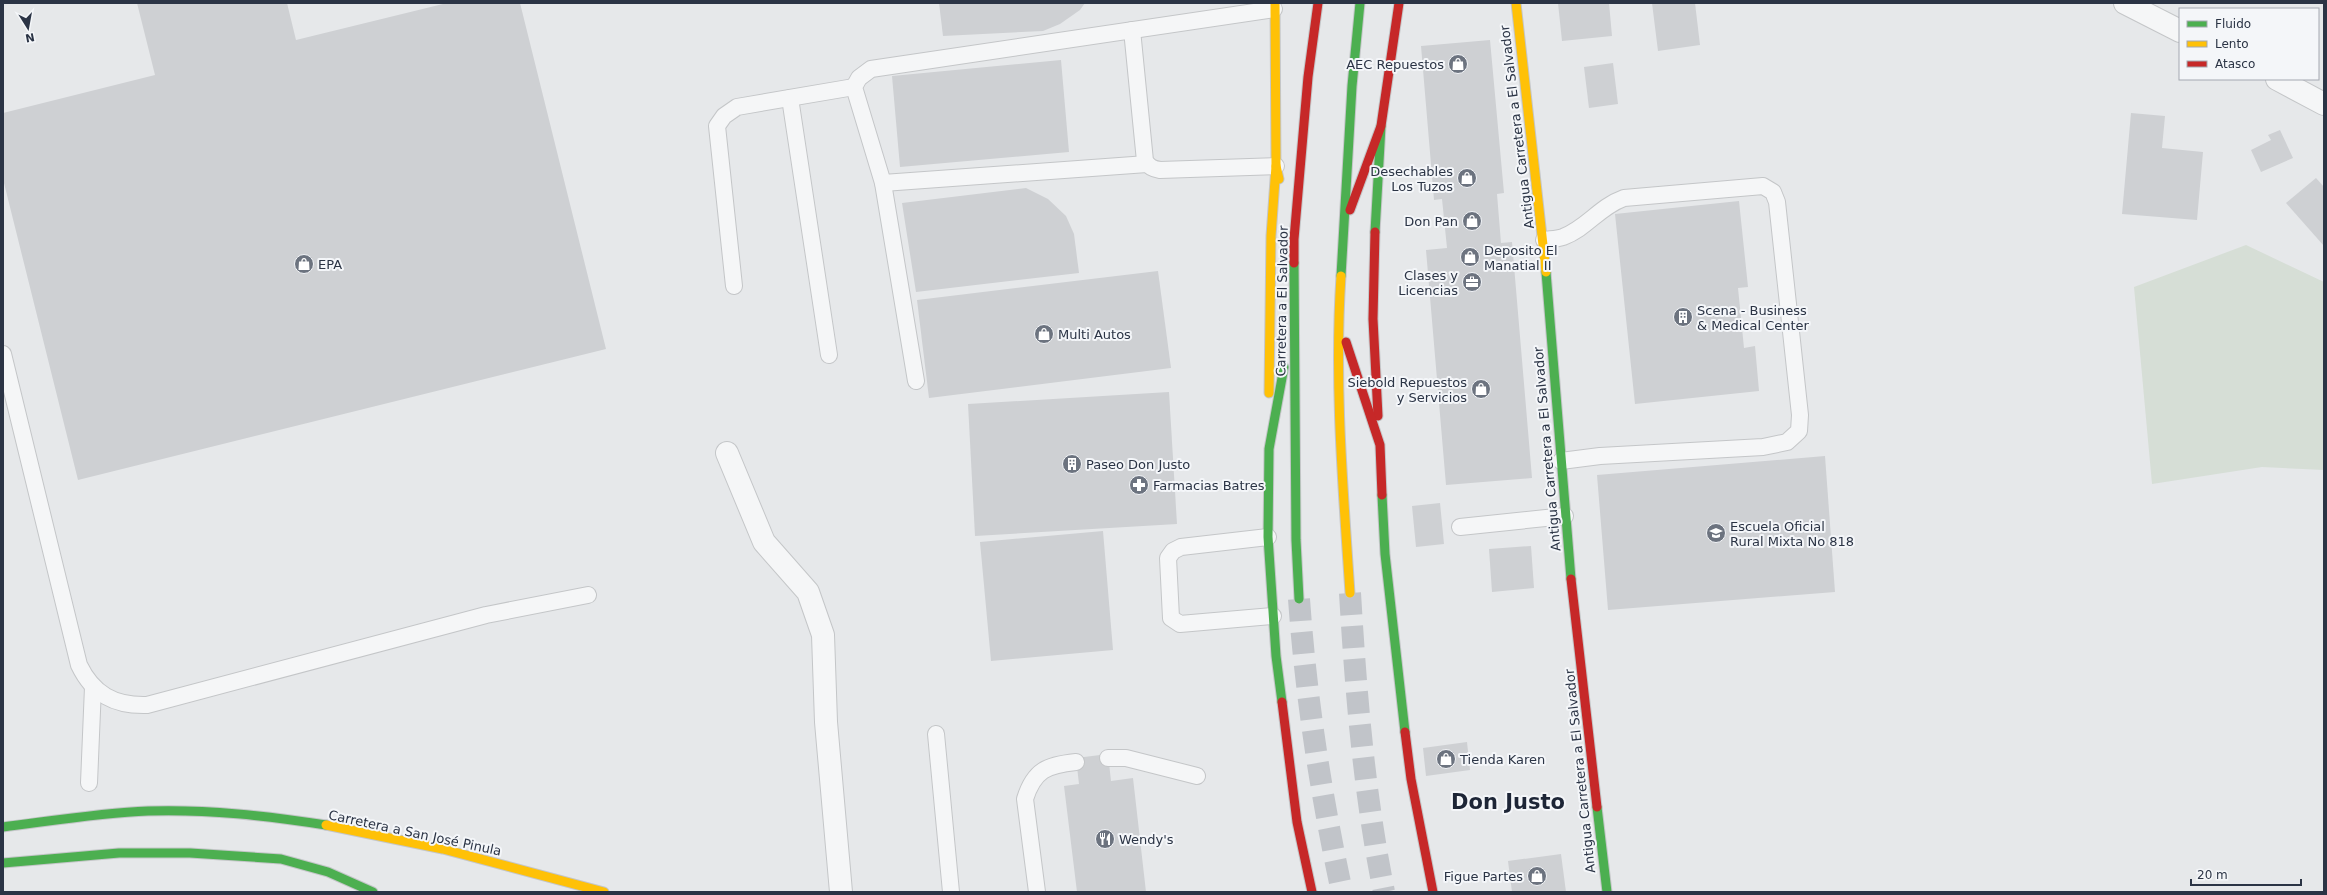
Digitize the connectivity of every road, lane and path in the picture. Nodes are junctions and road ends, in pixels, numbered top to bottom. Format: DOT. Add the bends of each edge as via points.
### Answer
graph roads {
  1 [pos="1318,3"];
  2 [pos="1360,3"];
  3 [pos="1399,3"];
  4 [pos="1516,3"];
  5 [pos="2125,3"];
  6 [pos="1274,6"];
  7 [pos="1132,30"];
  8 [pos="2179,30"];
  9 [pos="2279,80"];
  10 [pos="854,87"];
  11 [pos="790,98"];
  12 [pos="2324,104"];
  13 [pos="1381,126"];
  14 [pos="1147,164"];
  15 [pos="1276,166"];
  16 [pos="883,183"];
  17 [pos="1283,195"];
  18 [pos="1286,210"];
  19 [pos="1341,234"];
  20 [pos="1294,239"];
  21 [pos="1544,240"];
  22 [pos="734,286"];
  23 [pos="1338,318"];
  24 [pos="1293,319"];
  25 [pos="3,354"];
  26 [pos="829,355"];
  27 [pos="916,381"];
  28 [pos="1380,445"];
  29 [pos="1269,449"];
  30 [pos="727,453"];
  31 [pos="1561,461"];
  32 [pos="1565,516"];
  33 [pos="1460,527"];
  34 [pos="1268,537"];
  35 [pos="1350,593"];
  36 [pos="588,595"];
  37 [pos="1299,599"];
  38 [pos="1273,616"];
  39 [pos="92,687"];
  40 [pos="936,734"];
  41 [pos="1108,758"];
  42 [pos="1076,762"];
  43 [pos="1197,776"];
  44 [pos="89,783"];
  45 [pos="3,827"];
  46 [pos="3,863"];
  47 [pos="373,892"];
  48 [pos="604,892"];
  49 [pos="841,892"];
  50 [pos="951,892"];
  51 [pos="1037,892"];
  52 [pos="1312,892"];
  53 [pos="1433,892"];
  54 [pos="1607,892"];
  1 -- 20 [label="main road, Carretera a El Salvador" via="1308,77"];
  2 -- 19 [label="main road"];
  3 -- 13 [label="main road"];
  4 -- 21 [label="main road, Antigua Carretera a El Salvador"];
  5 -- 8 [label="street"];
  6 -- 7 [label="lane"];
  6 -- 15 [label="main road"];
  7 -- 10 [label="lane" via="871,69 859,78"];
  7 -- 14 [label="lane"];
  9 -- 12 [label="street"];
  10 -- 11 [label="lane"];
  10 -- 16 [label="lane"];
  11 -- 22 [label="lane" via="737,107 724,116 717,126"];
  11 -- 26 [label="lane"];
  13 -- 19 [label="main road"];
  13 -- 28 [label="main road" via="1373,319"];
  14 -- 15 [label="lane" via="1153,169 1160,170"];
  14 -- 16 [label="lane"];
  15 -- 17 [label="main road"];
  15 -- 29 [label="main road" via="1271,236"];
  16 -- 27 [label="lane"];
  18 -- 20 [label="main road"];
  19 -- 23 [label="main road"];
  20 -- 24 [label="main road, Carretera a El Salvador"];
  21 -- 31 [label="main road, Antigua Carretera a El Salvador"];
  21 -- 31 [label="lane" via="1563,237 1583,226 1610,203 1624,198 1764,186 1772,192 1777,202 1800,415 1799,431 1787,442 1763,447 1600,456"];
  23 -- 28 [label="main road"];
  23 -- 35 [label="main road" via="1341,450"];
  24 -- 29 [label="main road"];
  24 -- 37 [label="main road, Carretera a El Salvador"];
  25 -- 39 [label="lane" via="79,665"];
  28 -- 53 [label="main road" via="1385,554 1396,668 1411,779"];
  29 -- 34 [label="main road"];
  30 -- 49 [label="street" via="764,542 808,592 823,635 826,722"];
  31 -- 32 [label="main road, Antigua Carretera a El Salvador"];
  32 -- 33 [label="lane"];
  32 -- 54 [label="main road, Antigua Carretera a El Salvador"];
  34 -- 38 [label="main road"];
  34 -- 38 [label="lane" via="1181,548 1168,558 1172,618 1180,624"];
  36 -- 39 [label="lane" via="486,615 146,705 117,702 103,696"];
  38 -- 52 [label="main road" via="1297,822"];
  39 -- 44 [label="lane"];
  40 -- 50 [label="lane"];
  41 -- 43 [label="lane" via="1126,758"];
  42 -- 51 [label="lane" via="1053,764 1041,771 1029,785 1025,799"];
  45 -- 48 [label="main road, Carretera a San José Pinula" via="88,816 168,811 259,816 358,831 453,852"];
  46 -- 47 [label="main road" via="119,853 190,853 281,859 328,872"];
}
